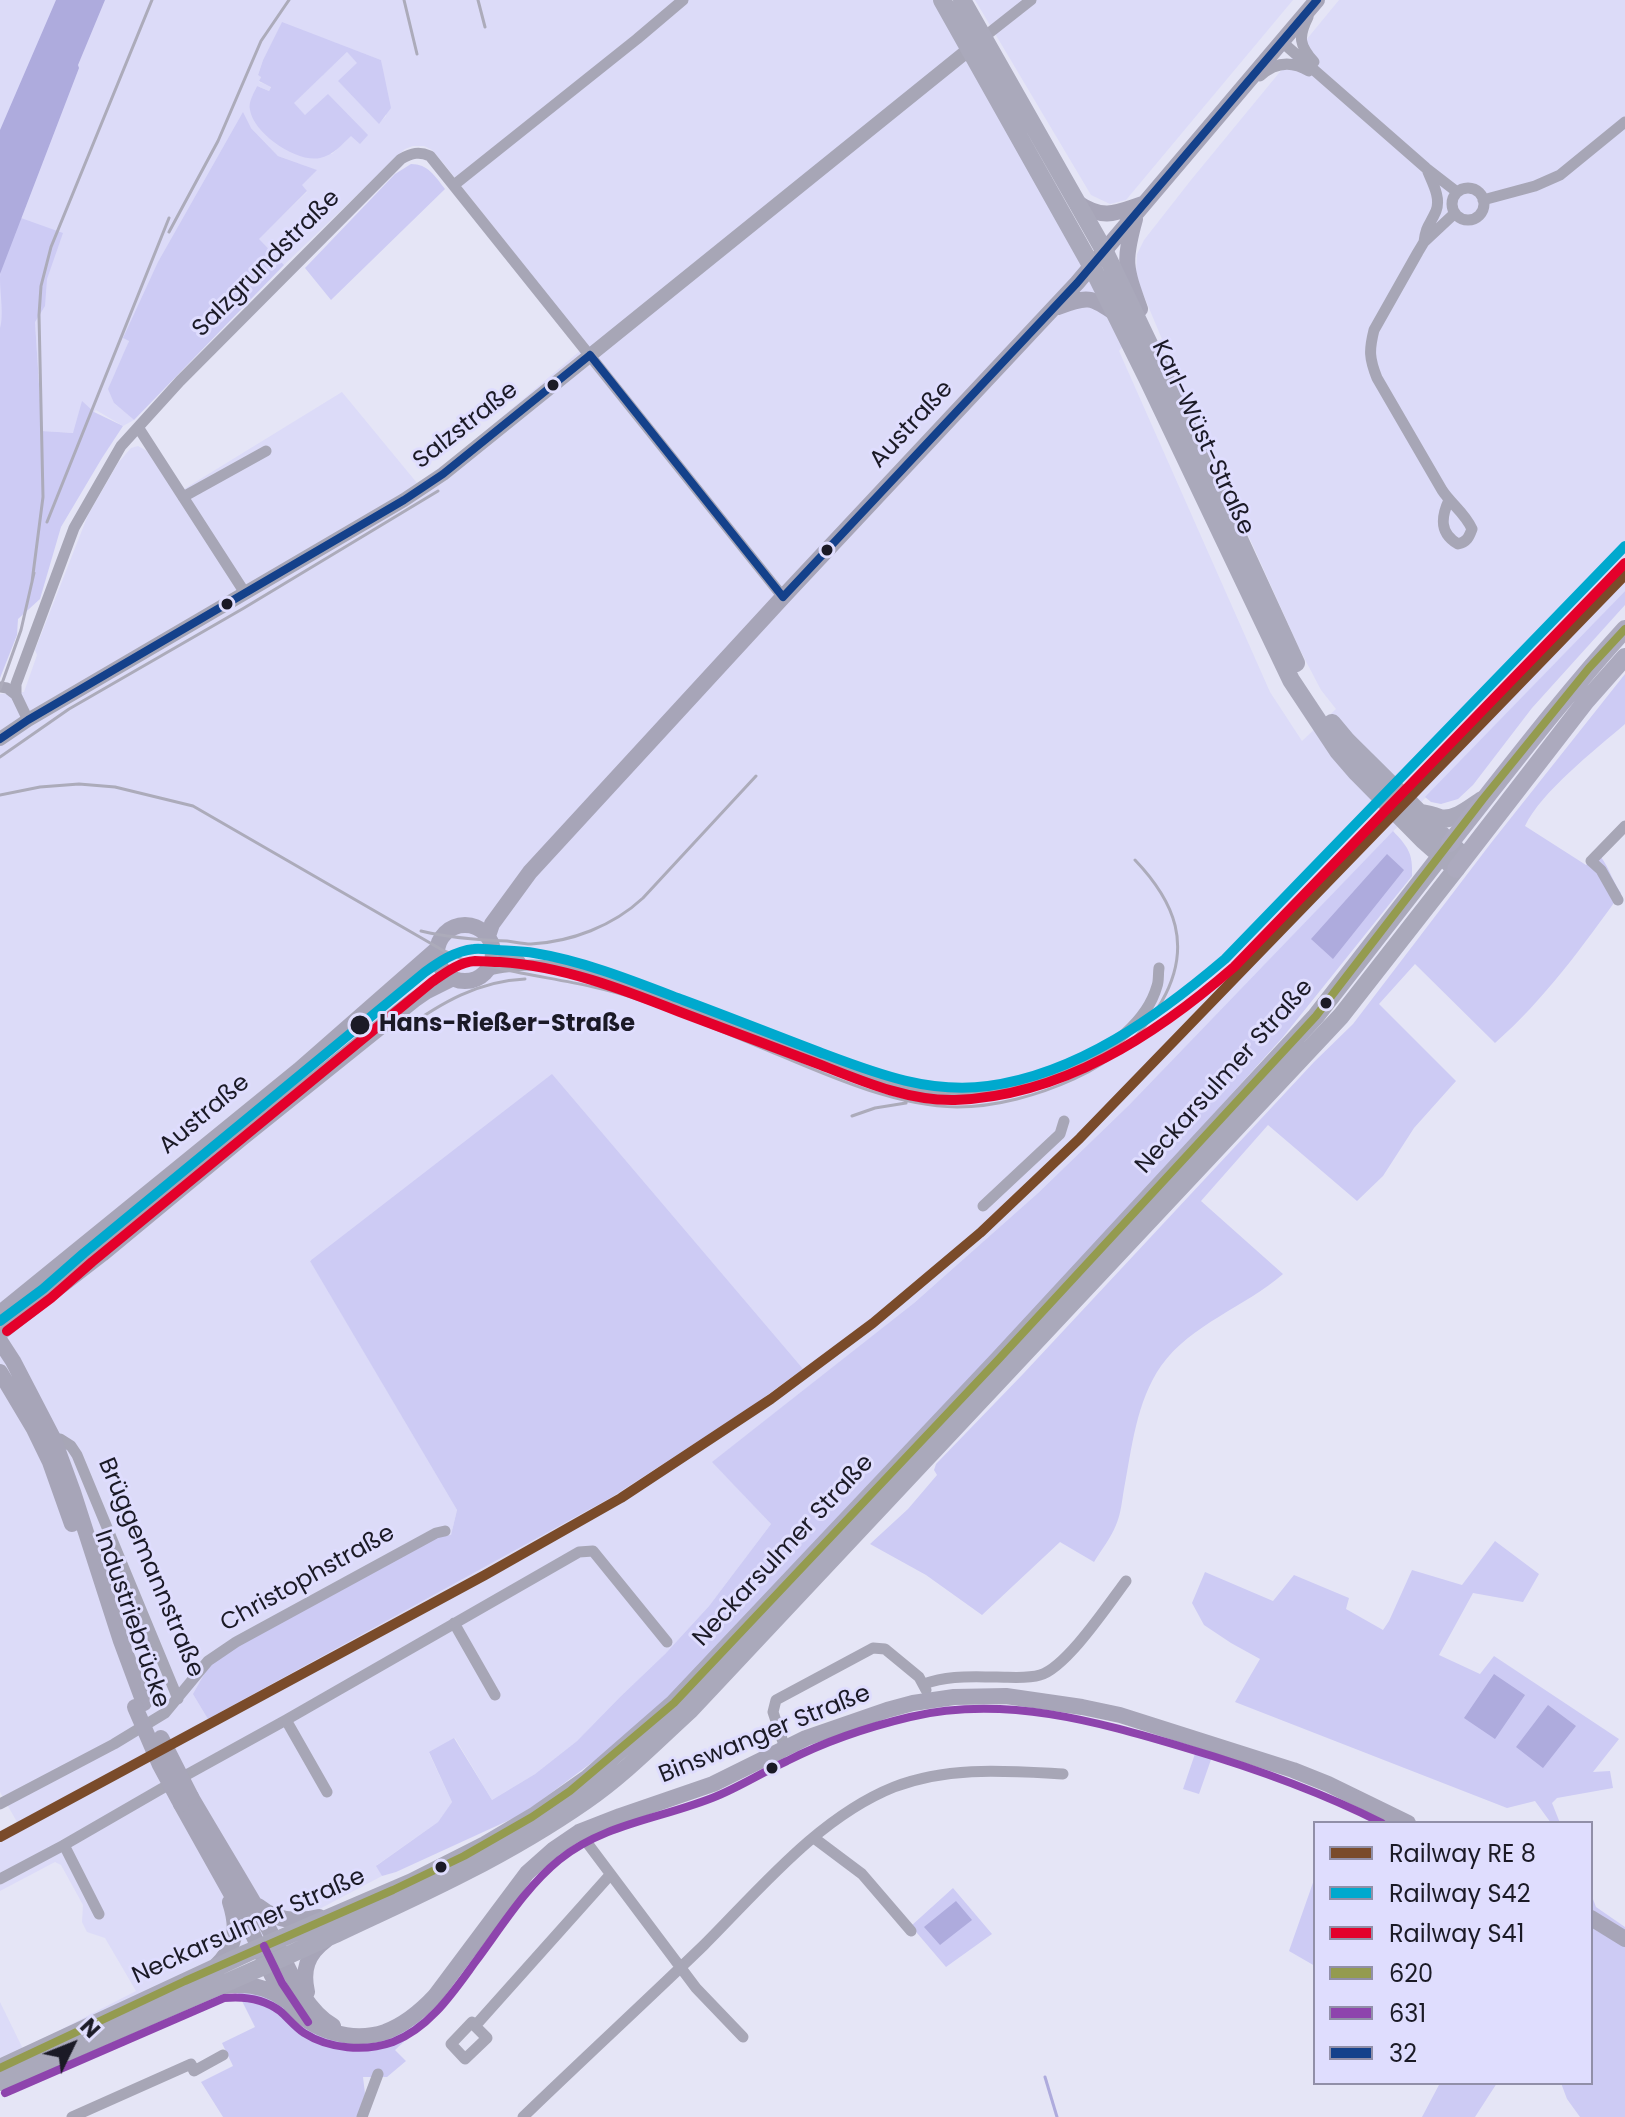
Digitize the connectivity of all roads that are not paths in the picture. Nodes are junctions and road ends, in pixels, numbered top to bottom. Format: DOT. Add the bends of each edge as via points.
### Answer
graph roads {
  1 [pos="683,0"];
  2 [pos="942,0"];
  3 [pos="962,0"];
  4 [pos="1031,0"];
  5 [pos="1316,1"];
  6 [pos="1282,42"];
  7 [pos="977,43"];
  8 [pos="1332,86"];
  9 [pos="1238,95"];
  10 [pos="1625,122"];
  11 [pos="1426,168"];
  12 [pos="454,185"];
  13 [pos="1457,192"];
  14 [pos="1483,200"];
  15 [pos="1078,203"];
  16 [pos="1142,208"];
  17 [pos="1455,213"];
  18 [pos="1424,242"];
  19 [pos="1105,252"];
  20 [pos="1092,267"];
  21 [pos="1053,310"];
  22 [pos="1117,314"];
  23 [pos="590,355"];
  24 [pos="1160,367"];
  25 [pos="138,427"];
  26 [pos="266,451"];
  27 [pos="183,497"];
  28 [pos="1449,500"];
  29 [pos="245,593"];
  30 [pos="783,597"];
  31 [pos="1625,629"];
  32 [pos="1625,657"];
  33 [pos="0,687"];
  34 [pos="16,695"];
  35 [pos="28,720"];
  36 [pos="0,739"];
  37 [pos="1374,779"];
  38 [pos="1483,799"];
  39 [pos="1412,818"];
  40 [pos="1625,826"];
  41 [pos="1445,850"];
  42 [pos="1460,863"];
  43 [pos="530,872"];
  44 [pos="1618,900"];
  45 [pos="471,925"];
  46 [pos="490,942"];
  47 [pos="437,949"];
  48 [pos="523,963"];
  49 [pos="1159,968"];
  50 [pos="487,971"];
  51 [pos="453,978"];
  52 [pos="1064,1121"];
  53 [pos="983,1206"];
  54 [pos="0,1313"];
  55 [pos="0,1333"];
  56 [pos="0,1341"];
  57 [pos="0,1372"];
  58 [pos="54,1440"];
  59 [pos="445,1531"];
  60 [pos="1126,1581"];
  61 [pos="454,1623"];
  62 [pos="667,1642"];
  63 [pos="926,1692"];
  64 [pos="495,1695"];
  65 [pos="178,1699"];
  66 [pos="139,1705"];
  67 [pos="286,1720"];
  68 [pos="785,1748"];
  69 [pos="1063,1774"];
  70 [pos="327,1792"];
  71 [pos="186,1800"];
  72 [pos="0,1804"];
  73 [pos="1404,1821"];
  74 [pos="579,1832"];
  75 [pos="814,1838"];
  76 [pos="64,1845"];
  77 [pos="219,1870"];
  78 [pos="610,1875"];
  79 [pos="0,1879"];
  80 [pos="252,1899"];
  81 [pos="347,1909"];
  82 [pos="99,1914"];
  83 [pos="1593,1919"];
  84 [pos="911,1931"];
  85 [pos="331,1936"];
  86 [pos="1625,1939"];
  87 [pos="272,1953"];
  88 [pos="680,1967"];
  89 [pos="217,1978"];
  90 [pos="289,2004"];
  91 [pos="312,2009"];
  92 [pos="475,2026"];
  93 [pos="354,2035"];
  94 [pos="743,2037"];
  95 [pos="223,2055"];
  96 [pos="0,2068"];
  97 [pos="378,2074"];
  98 [pos="0,2082"];
  99 [pos="72,2117"];
  100 [pos="362,2117"];
  101 [pos="523,2117"];
  1 -- 12 [label="street"];
  2 -- 7 [label="main road, Karl-Wüst-Straße"];
  3 -- 7 [label="main road, Karl-Wüst-Straße"];
  4 -- 7 [label="street, Salzstraße"];
  5 -- 6 [label="main road, Austraße"];
  5 -- 8 [label="street" via="1303,27 1302,46"];
  6 -- 8 [label="street"];
  6 -- 9 [label="main road, Austraße"];
  7 -- 15 [label="main road, Karl-Wüst-Straße"];
  7 -- 20 [label="main road, Karl-Wüst-Straße"];
  7 -- 23 [label="street, Salzstraße"];
  8 -- 9 [label="street" via="1293,63 1280,64"];
  8 -- 11 [label="street"];
  9 -- 16 [label="main road, Austraße"];
  10 -- 14 [label="street" via="1552,179"];
  11 -- 13 [label="street"];
  11 -- 18 [label="street" via="1438,201"];
  12 -- 23 [label="street"];
  12 -- 25 [label="street, Salzgrundstraße" via="430,156 411,153 401,159"];
  13 -- 14 [label="street" via="1470,188"];
  13 -- 17 [label="street"];
  14 -- 17 [label="street" via="1482,211 1472,219"];
  15 -- 16 [label="main road" via="1100,214"];
  15 -- 19 [label="main road, Karl-Wüst-Straße"];
  16 -- 19 [label="main road, Austraße"];
  16 -- 24 [label="main road" via="1127,249 1128,274"];
  17 -- 18 [label="street"];
  18 -- 28 [label="street" via="1374,330 1370,359"];
  19 -- 20 [label="main road, Austraße"];
  19 -- 24 [label="main road, Karl-Wüst-Straße"];
  20 -- 21 [label="main road, Austraße"];
  20 -- 22 [label="main road, Karl-Wüst-Straße"];
  21 -- 22 [label="main road" via="1082,298 1096,300"];
  21 -- 30 [label="main road, Austraße"];
  22 -- 37 [label="main road, Karl-Wüst-Straße" via="1291,680 1338,751"];
  23 -- 29 [label="street, Salzstraße" via="443,474"];
  23 -- 30 [label="street"];
  24 -- 37 [label="main road, Karl-Wüst-Straße" via="1307,687"];
  25 -- 27 [label="street"];
  25 -- 34 [label="street, Salzgrundstraße" via="121,446 74,528"];
  26 -- 27 [label="street"];
  27 -- 29 [label="street"];
  29 -- 35 [label="street, Salzstraße"];
  30 -- 43 [label="main road, Austraße"];
  31 -- 38 [label="highway"];
  32 -- 42 [label="highway"];
  33 -- 34 [label="street"];
  34 -- 35 [label="street"];
  35 -- 36 [label="street, Salzstraße"];
  37 -- 39 [label="main road, Karl-Wüst-Straße"];
  38 -- 39 [label="main road" via="1450,818"];
  38 -- 41 [label="highway"];
  39 -- 41 [label="main road, Karl-Wüst-Straße"];
  40 -- 44 [label="street" via="1591,861"];
  41 -- 42 [label="main road, Karl-Wüst-Straße"];
  41 -- 81 [label="main road, Neckarsulmer Straße" via="1316,1016 674,1703 588,1778 534,1816 412,1882"];
  42 -- 85 [label="main road, Neckarsulmer Straße" via="1341,1016 690,1710 589,1799 545,1828"];
  43 -- 45 [label="main road, Austraße"];
  43 -- 46 [label="main road, Austraße" via="492,924"];
  45 -- 46 [label="main road"];
  45 -- 47 [label="main road, Austraße" via="450,929"];
  46 -- 48 [label="street" via="500,954"];
  46 -- 50 [label="main road, Austraße" via="493,958"];
  47 -- 51 [label="main road" via="438,962"];
  47 -- 54 [label="main road, Austraße" via="299,1070"];
  48 -- 49 [label="street" via="625,986 878,1081 953,1094 1001,1090 1047,1077 1101,1052 1148,1005"];
  48 -- 50 [label="street"];
  50 -- 51 [label="main road, Austraße" via="472,980"];
  51 -- 55 [label="main road, Austraße" via="414,1000"];
  52 -- 53 [label="street" via="1060,1134"];
  56 -- 58 [label="main road, Brüggemannstraße"];
  57 -- 66 [label="main road, Industriebrücke" via="50,1462 97,1604"];
  58 -- 65 [label="street, Brüggemannstraße" via="65,1441 77,1455"];
  58 -- 66 [label="main road, Industriebrücke"];
  59 -- 65 [label="street, Christophstraße" via="236,1642 208,1661"];
  60 -- 63 [label="street, Binswanger Straße" via="1065,1660 1049,1672 1022,1678 949,1677"];
  61 -- 62 [label="street" via="579,1552 593,1551"];
  61 -- 64 [label="street"];
  61 -- 67 [label="street"];
  63 -- 68 [label="main road, Binswanger Straße"];
  63 -- 68 [label="street" via="919,1677 885,1649 873,1648 776,1700 773,1712"];
  63 -- 73 [label="main road, Binswanger Straße" via="1006,1696 1120,1715 1293,1770"];
  65 -- 72 [label="street, Christophstraße" via="127,1736"];
  66 -- 71 [label="main road, Industriebrücke, bridge" via="160,1765"];
  67 -- 70 [label="street"];
  67 -- 76 [label="street"];
  68 -- 74 [label="main road, Binswanger Straße" via="709,1786"];
  69 -- 75 [label="street" via="983,1770 932,1776 855,1806"];
  71 -- 77 [label="main road, Industriebrücke"];
  71 -- 80 [label="main road, Industriebrücke"];
  74 -- 78 [label="street"];
  74 -- 93 [label="main road, Binswanger Straße" via="527,1873 427,2004 385,2032"];
  75 -- 84 [label="street" via="862,1874"];
  75 -- 88 [label="street"];
  76 -- 79 [label="street"];
  76 -- 82 [label="street"];
  77 -- 87 [label="main road, Industriebrücke"];
  77 -- 89 [label="main road" via="232,1906 235,1939"];
  78 -- 88 [label="street"];
  78 -- 92 [label="street"];
  80 -- 81 [label="main road" via="273,1916 297,1921"];
  80 -- 87 [label="main road, Industriebrücke"];
  81 -- 87 [label="main road, Neckarsulmer Straße"];
  83 -- 86 [label="main road"];
  85 -- 87 [label="main road, Neckarsulmer Straße"];
  85 -- 91 [label="main road" via="304,1969"];
  87 -- 89 [label="main road, Neckarsulmer Straße"];
  87 -- 90 [label="main road, Binswanger Straße"];
  87 -- 91 [label="main road"];
  88 -- 94 [label="street"];
  88 -- 101 [label="street"];
  89 -- 90 [label="main road" via="261,1988"];
  89 -- 96 [label="main road, Neckarsulmer Straße"];
  89 -- 98 [label="main road, Neckarsulmer Straße"];
  90 -- 93 [label="main road, Binswanger Straße" via="323,2029"];
  91 -- 93 [label="main road"];
  95 -- 99 [label="street"];
  97 -- 100 [label="street"];
}
